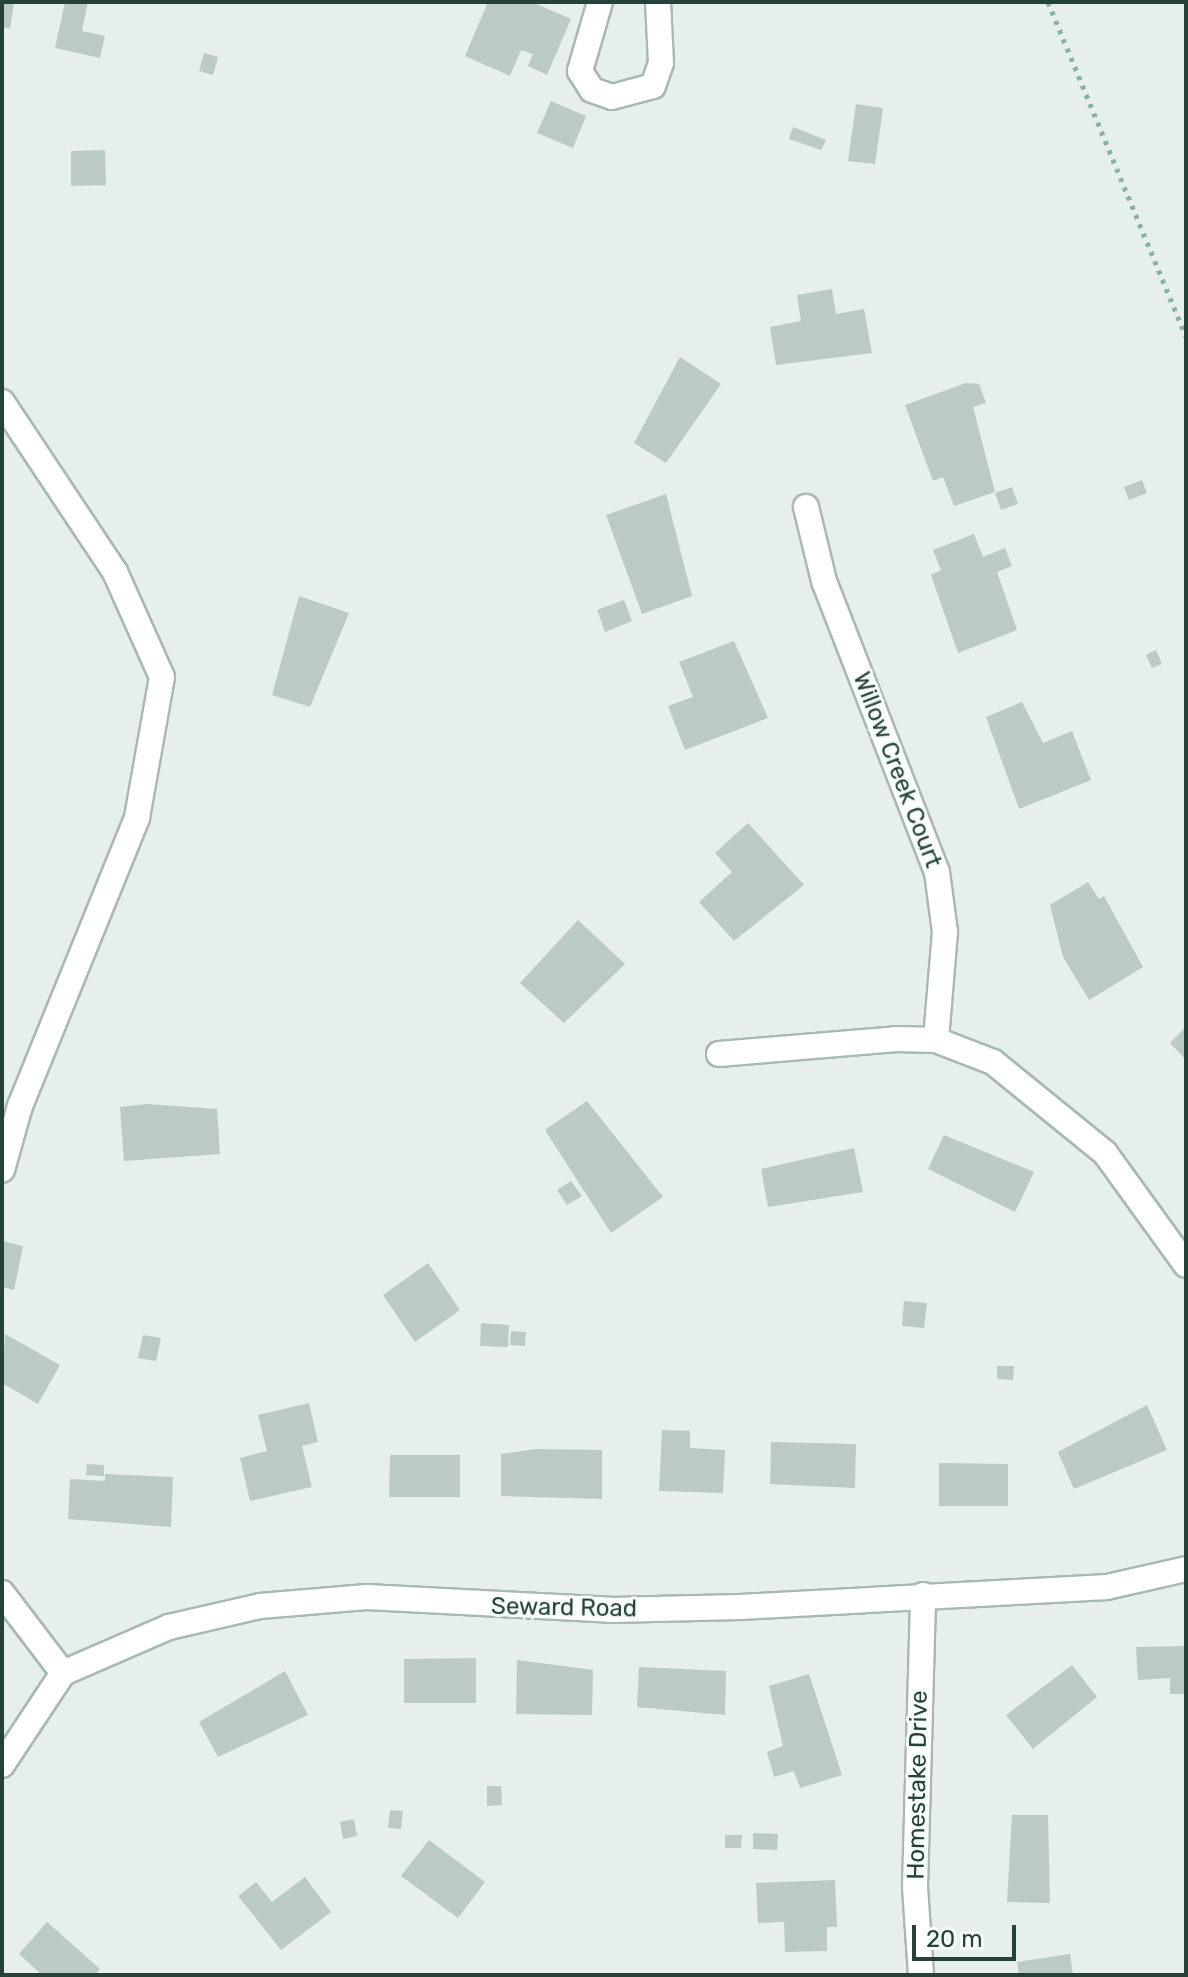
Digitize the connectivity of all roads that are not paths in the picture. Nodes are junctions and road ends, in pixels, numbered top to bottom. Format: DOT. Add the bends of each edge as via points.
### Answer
graph roads {
  1 [pos="600,2"];
  2 [pos="658,2"];
  3 [pos="2,402"];
  4 [pos="806,507"];
  5 [pos="936,1040"];
  6 [pos="719,1054"];
  7 [pos="2,1170"];
  8 [pos="1186,1265"];
  9 [pos="1186,1569"];
  10 [pos="2,1593"];
  11 [pos="923,1595"];
  12 [pos="63,1673"];
  13 [pos="2,1765"];
  14 [pos="921,1975"];
  1 -- 2 [label="street" via="580,71 592,90 612,97 653,86 661,63"];
  3 -- 7 [label="street" via="115,572 162,677 137,818 20,1106"];
  4 -- 5 [label="street, Willow Creek Court" via="824,581 937,872 945,932"];
  5 -- 6 [label="street"];
  5 -- 8 [label="street" via="993,1062 1074,1122 1135,1186"];
  9 -- 11 [label="street, Seward Road" via="1107,1587"];
  10 -- 12 [label="street"];
  11 -- 12 [label="street, Seward Road" via="611,1610 311,1601 169,1627"];
  11 -- 14 [label="street, Homestake Drive" via="915,1887"];
  12 -- 13 [label="street"];
}
